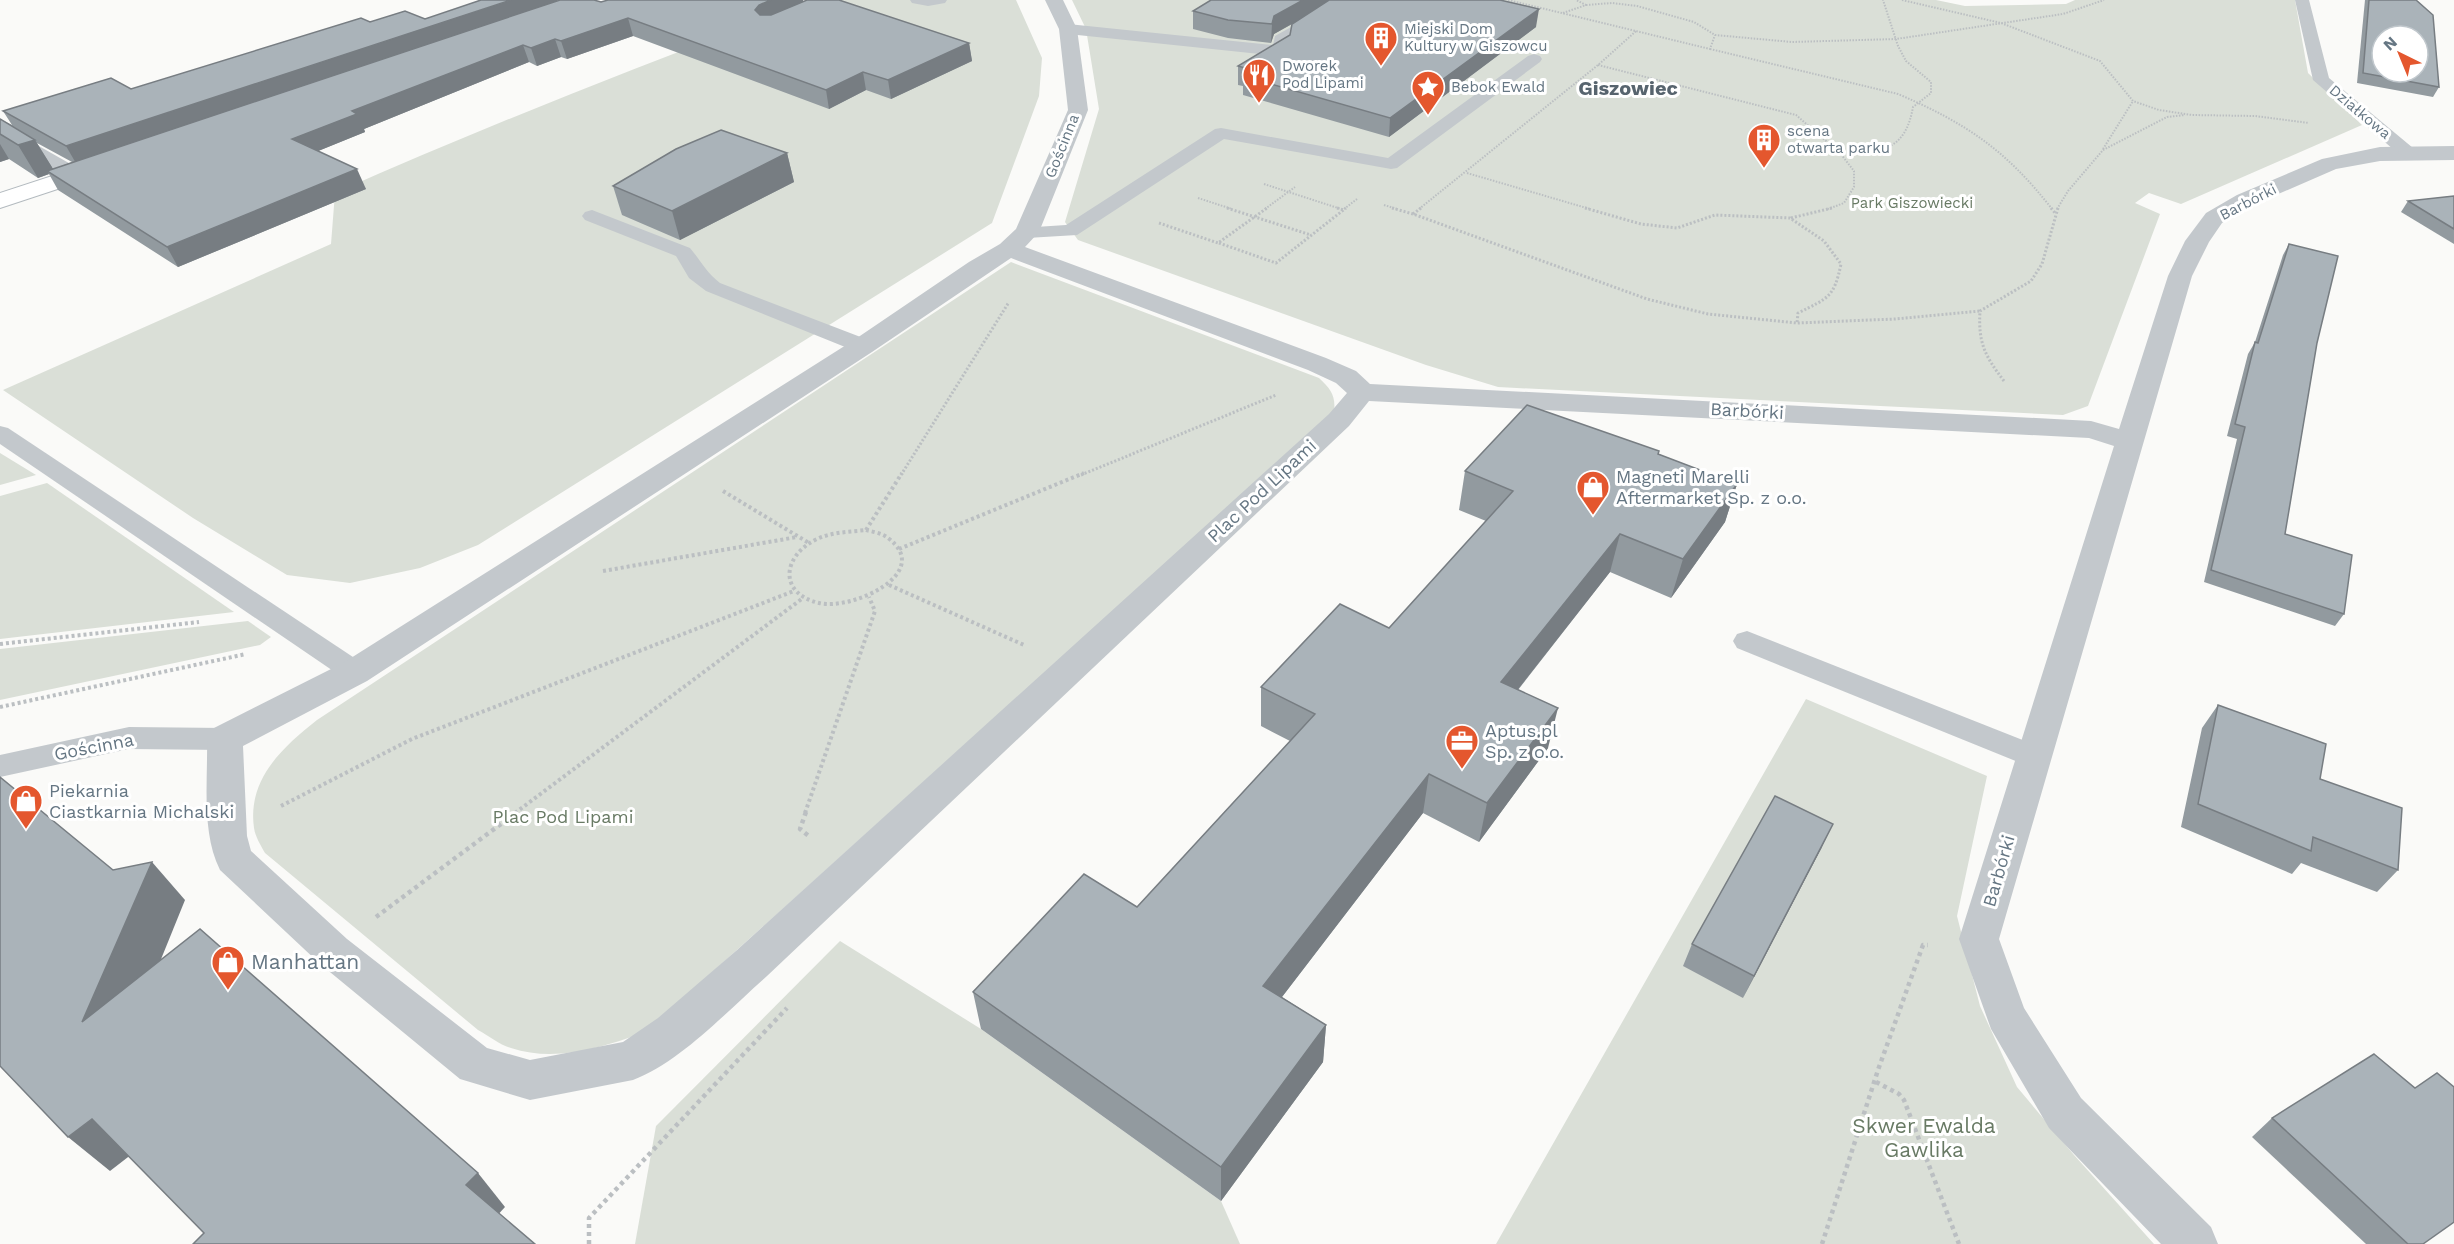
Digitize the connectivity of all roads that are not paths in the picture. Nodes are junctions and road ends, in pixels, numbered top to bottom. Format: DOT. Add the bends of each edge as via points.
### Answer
graph roads {
  1 [pos="917,0"];
  2 [pos="940,0"];
  3 [pos="1054,0"];
  4 [pos="2302,0"];
  5 [pos="1337,5"];
  6 [pos="1068,29"];
  7 [pos="1534,59"];
  8 [pos="0,129"];
  9 [pos="2407,152"];
  10 [pos="2454,153"];
  11 [pos="111,164"];
  12 [pos="77,175"];
  13 [pos="0,201"];
  14 [pos="592,216"];
  15 [pos="1018,241"];
  16 [pos="863,346"];
  17 [pos="1362,392"];
  18 [pos="0,433"];
  19 [pos="2130,441"];
  20 [pos="1748,642"];
  21 [pos="355,672"];
  22 [pos="225,739"];
  23 [pos="2033,756"];
  24 [pos="0,766"];
  25 [pos="2194,1244"];
  1 -- 2 [label="lane"];
  3 -- 6 [label="street, Gościnna"];
  4 -- 9 [label="lane, Działkowa" via="2321,80"];
  5 -- 6 [label="lane" via="1281,39 1280,51"];
  6 -- 15 [label="street, Gościnna" via="1078,110"];
  7 -- 15 [label="lane" via="1391,164 1221,133 1070,231"];
  8 -- 12 [label="lane"];
  9 -- 10 [label="street, Barbórki"];
  9 -- 19 [label="street, Barbórki" via="2330,164 2245,200 2214,218 2197,241 2180,276"];
  11 -- 12 [label="street"];
  12 -- 13 [label="street"];
  14 -- 16 [label="lane" via="683,252 696,274 713,287"];
  15 -- 16 [label="street"];
  15 -- 17 [label="street" via="1317,364 1346,377"];
  16 -- 21 [label="street"];
  17 -- 19 [label="street, Barbórki" via="2036,426 2091,430"];
  17 -- 22 [label="street, Plac Pod Lipami" via="1339,420 752,963 673,1032 633,1060 530,1080 475,1065 333,951 234,859 228,836"];
  18 -- 21 [label="lane"];
  19 -- 23 [label="street, Barbórki"];
  20 -- 23 [label="lane"];
  21 -- 22 [label="street"];
  22 -- 24 [label="lane, Gościnna" via="129,738"];
  23 -- 25 [label="street, Barbórki" via="1979,939 2006,1016 2065,1113"];
}
